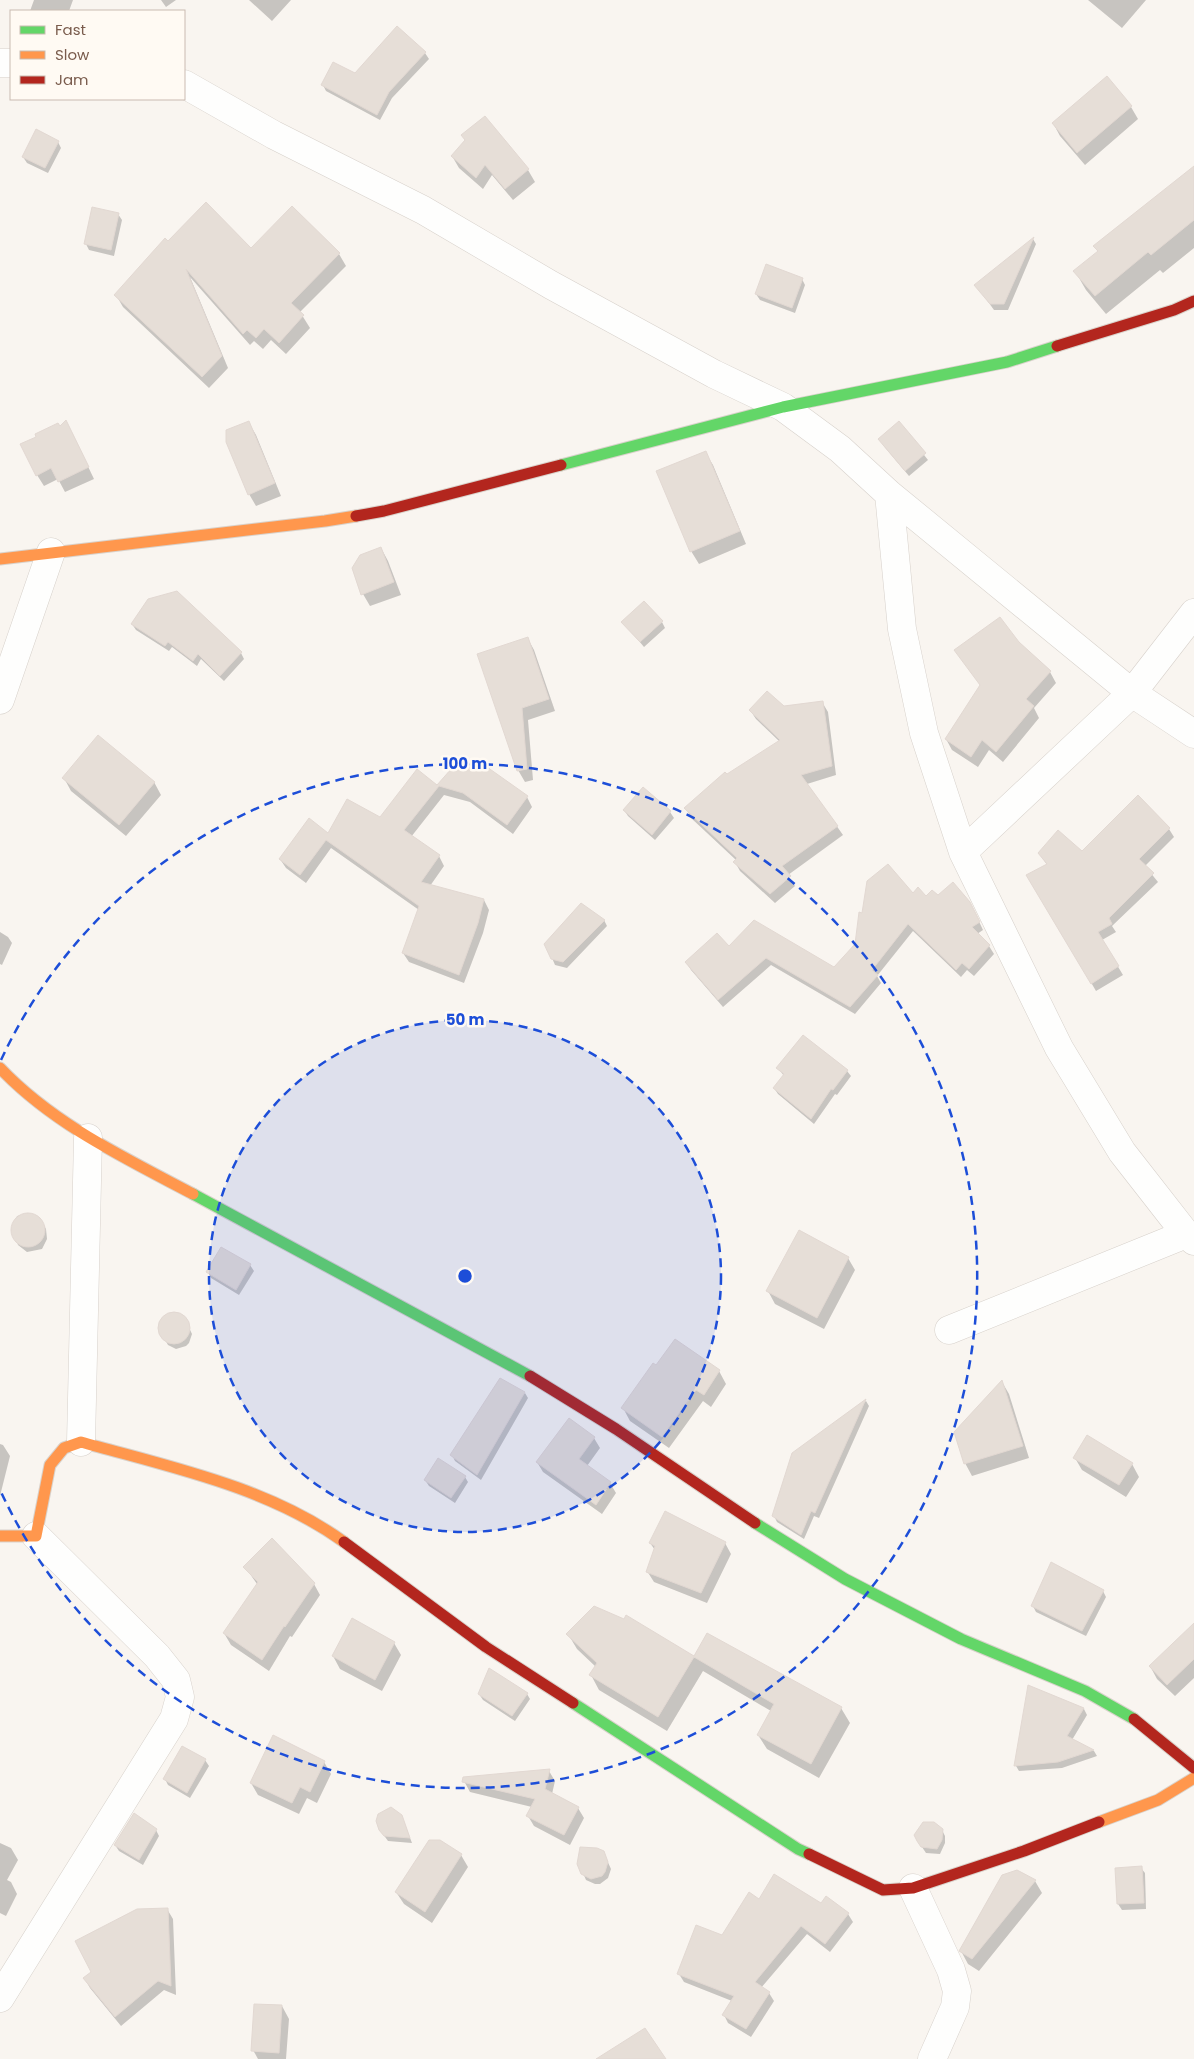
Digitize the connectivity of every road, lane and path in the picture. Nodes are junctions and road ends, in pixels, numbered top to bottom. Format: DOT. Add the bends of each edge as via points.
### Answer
graph roads {
  1 [pos="185,85"];
  2 [pos="1194,301"];
  3 [pos="783,407"];
  4 [pos="889,494"];
  5 [pos="51,552"];
  6 [pos="0,559"];
  7 [pos="1194,613"];
  8 [pos="1132,693"];
  9 [pos="0,700"];
  10 [pos="1194,734"];
  11 [pos="963,852"];
  12 [pos="0,1068"];
  13 [pos="88,1138"];
  14 [pos="1190,1238"];
  15 [pos="948,1330"];
  16 [pos="81,1442"];
  17 [pos="0,1536"];
  18 [pos="36,1536"];
  19 [pos="1194,1768"];
  20 [pos="1194,1778"];
  21 [pos="913,1888"];
  22 [pos="0,1998"];
  23 [pos="932,2059"];
  1 -- 3 [label="street" via="274,135 423,210 705,370"];
  2 -- 3 [label="street" via="1008,362"];
  3 -- 4 [label="street" via="840,449"];
  3 -- 5 [label="street" via="384,511 325,521"];
  4 -- 8 [label="street"];
  4 -- 11 [label="street" via="902,629 924,733"];
  5 -- 6 [label="street"];
  5 -- 9 [label="street"];
  7 -- 8 [label="street"];
  8 -- 10 [label="street"];
  8 -- 11 [label="street"];
  11 -- 14 [label="street" via="1059,1048 1122,1152"];
  12 -- 13 [label="street" via="17,1086"];
  13 -- 16 [label="street"];
  13 -- 19 [label="street" via="535,1379 844,1579 961,1639 1085,1691 1128,1714"];
  14 -- 15 [label="street"];
  16 -- 18 [label="street" via="64,1448 50,1465"];
  16 -- 21 [label="street" via="216,1480 297,1513 335,1536 486,1647 798,1849 883,1890"];
  17 -- 18 [label="street"];
  18 -- 22 [label="street" via="157,1656 176,1680 180,1697 174,1719"];
  20 -- 21 [label="street" via="1149,1804"];
  21 -- 23 [label="street" via="951,1970 957,1991 954,2007"];
}
